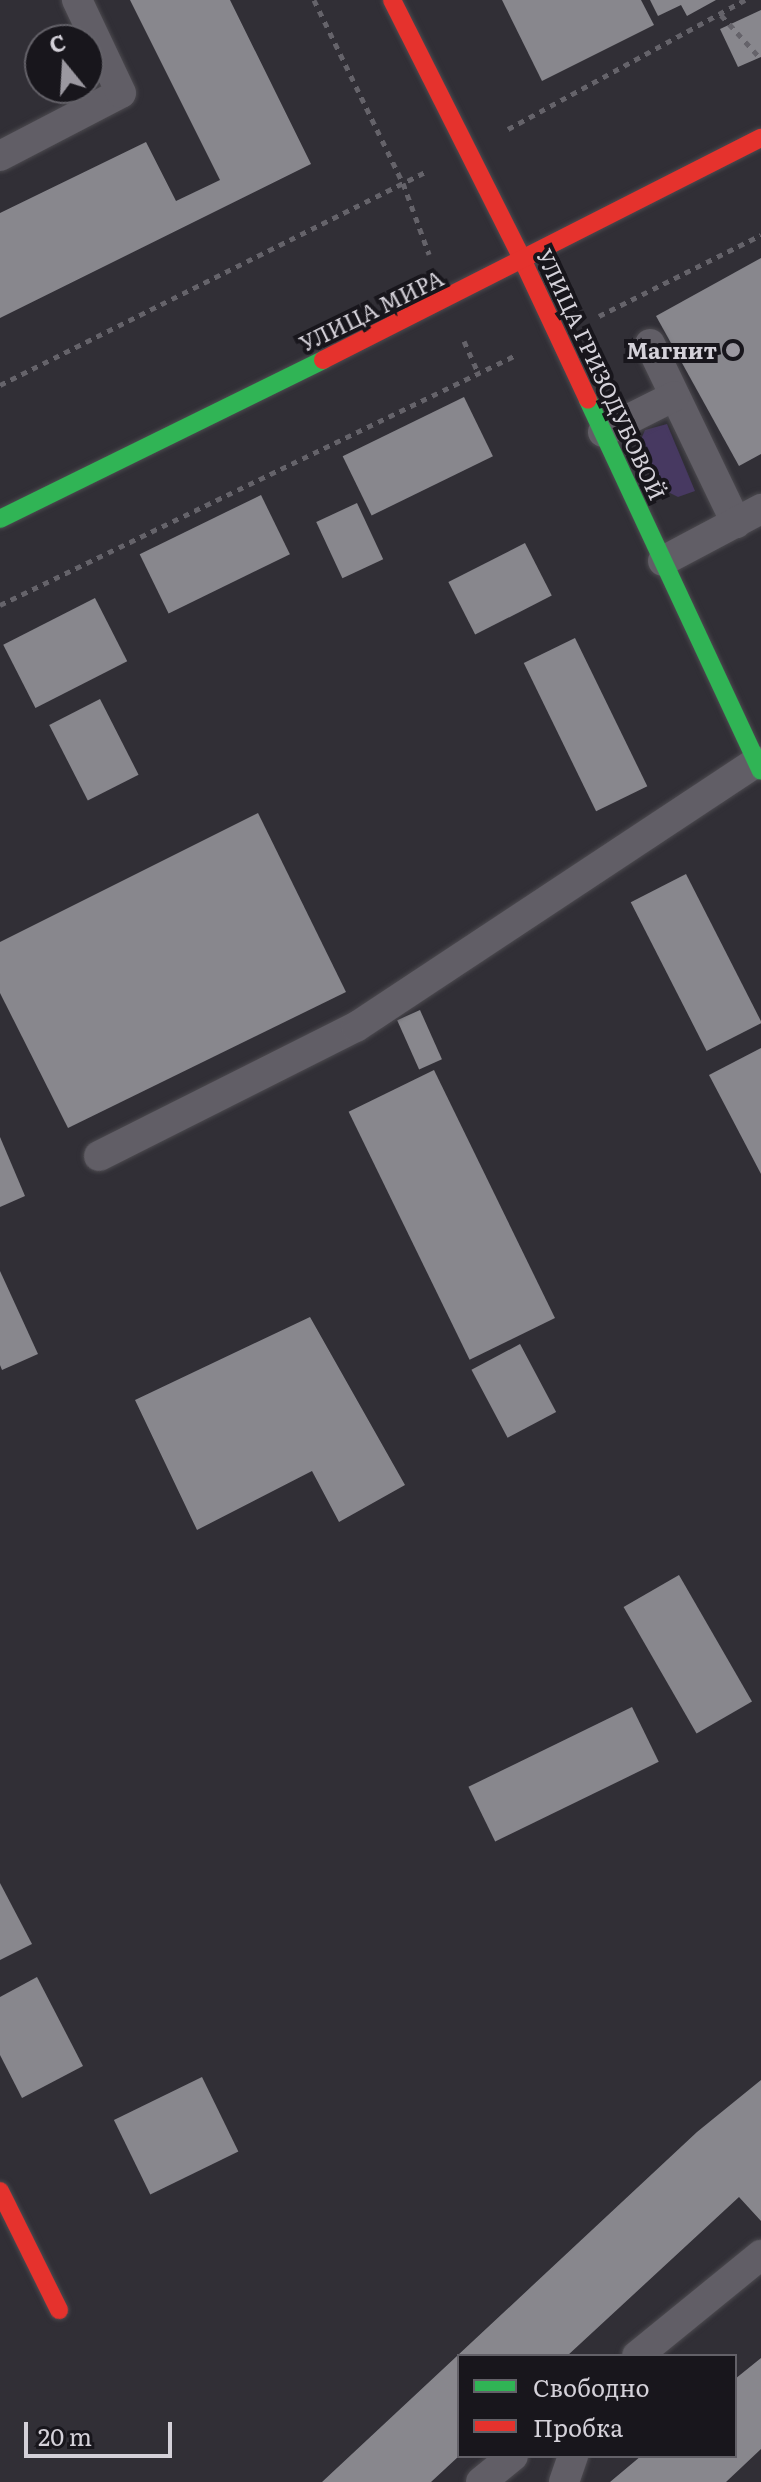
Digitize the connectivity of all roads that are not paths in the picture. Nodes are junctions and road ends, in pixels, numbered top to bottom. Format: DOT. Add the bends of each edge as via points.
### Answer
graph roads {
  1 [pos="77,0"];
  2 [pos="392,0"];
  3 [pos="761,138"];
  4 [pos="0,156"];
  5 [pos="523,261"];
  6 [pos="650,344"];
  7 [pos="675,396"];
  8 [pos="603,432"];
  9 [pos="749,516"];
  10 [pos="0,519"];
  11 [pos="663,561"];
  12 [pos="759,766"];
  13 [pos="99,1156"];
  14 [pos="0,2191"];
  15 [pos="760,2258"];
  16 [pos="59,2310"];
  17 [pos="640,2354"];
  18 [pos="511,2458"];
  19 [pos="572,2458"];
  20 [pos="481,2482"];
  21 [pos="564,2482"];
  1 -- 4 [label="lane" via="121,93"];
  2 -- 5 [label="street, УЛИЦА ГРИЗОДУБОВОЙ"];
  3 -- 5 [label="street, УЛИЦА МИРА"];
  5 -- 8 [label="street, УЛИЦА ГРИЗОДУБОВОЙ"];
  5 -- 10 [label="street, УЛИЦА МИРА"];
  6 -- 7 [label="lane"];
  7 -- 8 [label="lane"];
  7 -- 9 [label="lane"];
  8 -- 11 [label="street, УЛИЦА ГРИЗОДУБОВОЙ"];
  9 -- 11 [label="lane"];
  11 -- 12 [label="street, УЛИЦА ГРИЗОДУБОВОЙ"];
  12 -- 13 [label="lane" via="356,1027"];
  14 -- 16 [label="street"];
  15 -- 17 [label="lane"];
  18 -- 20 [label="lane"];
  19 -- 21 [label="lane"];
}
